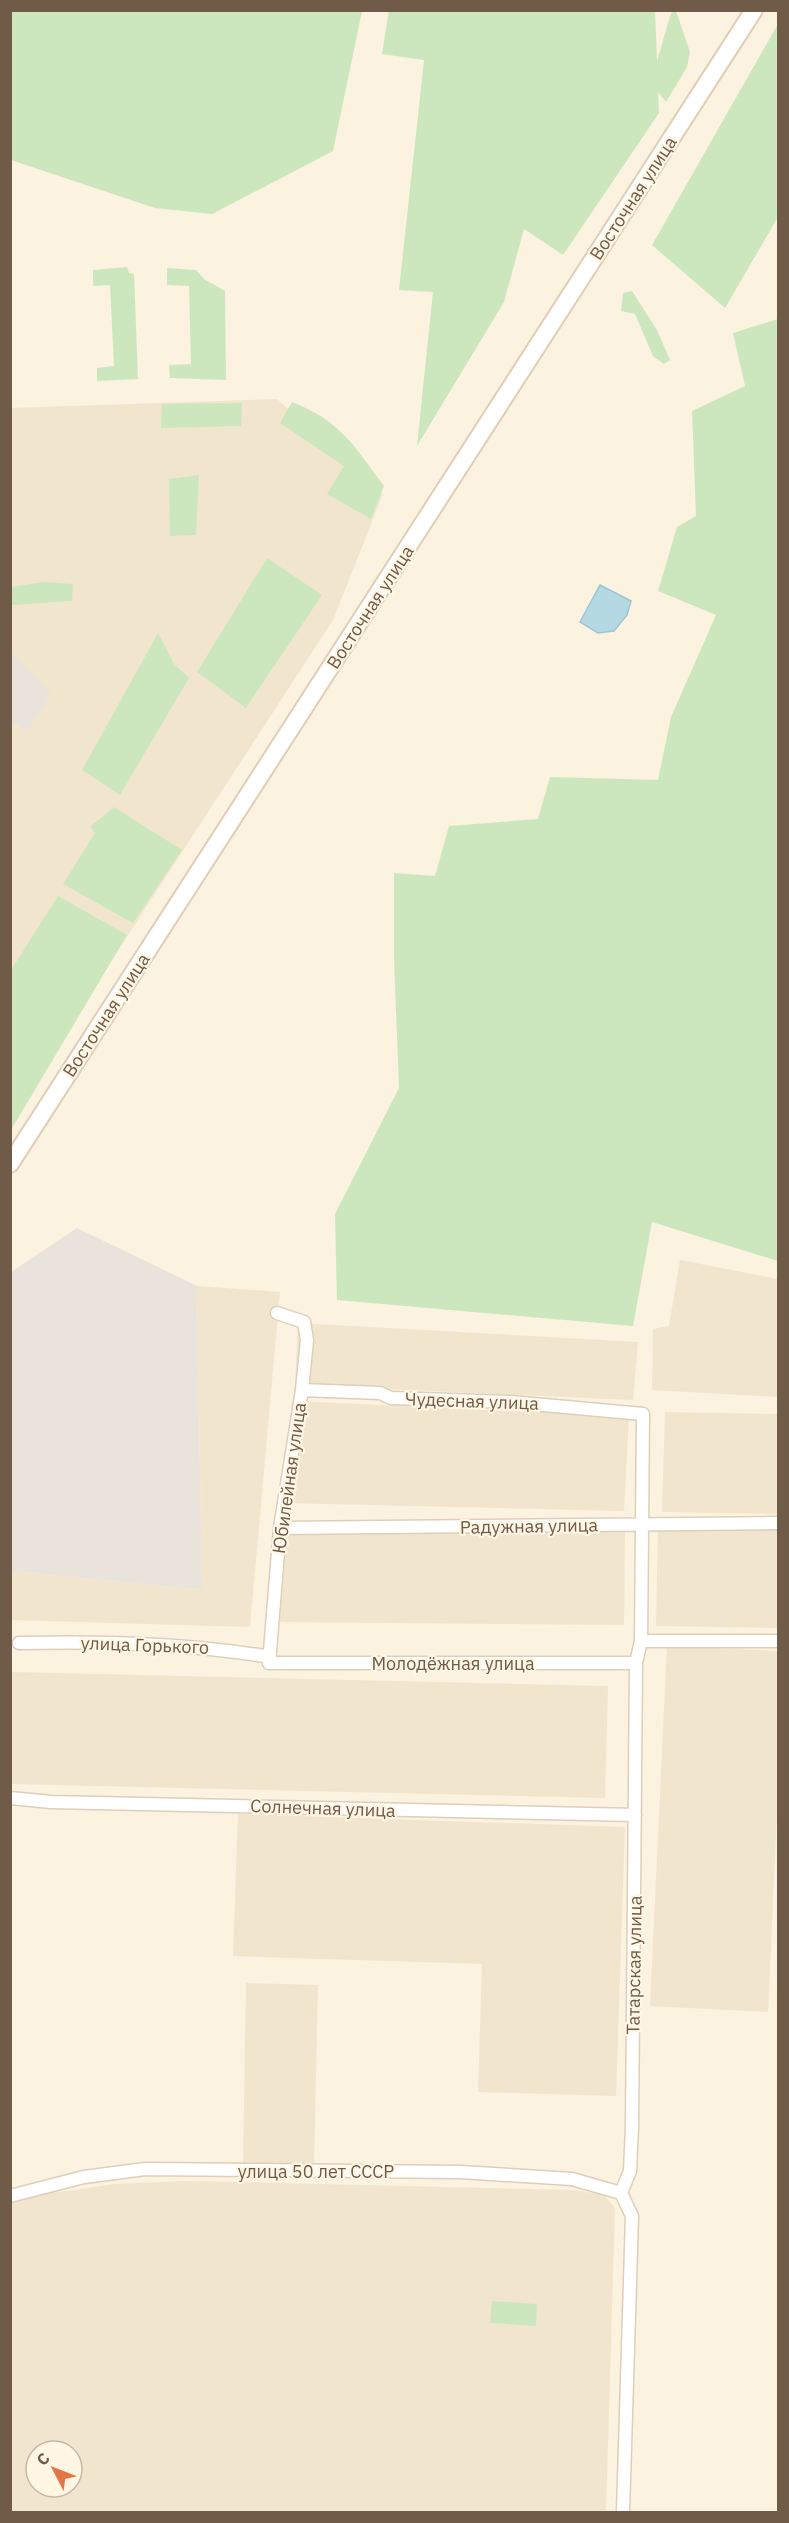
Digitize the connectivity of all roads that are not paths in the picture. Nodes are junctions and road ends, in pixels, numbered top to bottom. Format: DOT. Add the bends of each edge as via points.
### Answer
graph roads {
  1 [pos="754,10"];
  2 [pos="10,1164"];
  3 [pos="277,1313"];
  4 [pos="302,1390"];
  5 [pos="643,1414"];
  6 [pos="778,1523"];
  7 [pos="644,1524"];
  8 [pos="280,1528"];
  9 [pos="641,1641"];
  10 [pos="778,1641"];
  11 [pos="19,1643"];
  12 [pos="269,1660"];
  13 [pos="636,1663"];
  14 [pos="10,1798"];
  15 [pos="635,1815"];
  16 [pos="621,2193"];
  17 [pos="10,2196"];
  18 [pos="623,2512"];
  1 -- 2 [label="main road, Восточная улица"];
  3 -- 4 [label="street, Юбилейная улица" via="304,1322 307,1340"];
  4 -- 5 [label="street, Чудесная улица"];
  4 -- 8 [label="street, Юбилейная улица"];
  5 -- 7 [label="street, Татарская улица"];
  6 -- 7 [label="street, Радужная улица"];
  7 -- 8 [label="street, Радужная улица"];
  7 -- 9 [label="street, Татарская улица"];
  8 -- 12 [label="street, Юбилейная улица"];
  9 -- 10 [label="street"];
  9 -- 13 [label="street, Татарская улица"];
  11 -- 12 [label="street, улица Горького" via="222,1649"];
  12 -- 13 [label="street, Молодёжная улица"];
  13 -- 15 [label="street, Татарская улица"];
  14 -- 15 [label="street, Солнечная улица"];
  15 -- 16 [label="street, Татарская улица" via="632,2127 630,2171"];
  16 -- 17 [label="street, улица 50 лет СССР" via="572,2179 460,2172 145,2169 84,2177"];
  16 -- 18 [label="street" via="632,2216"];
}
